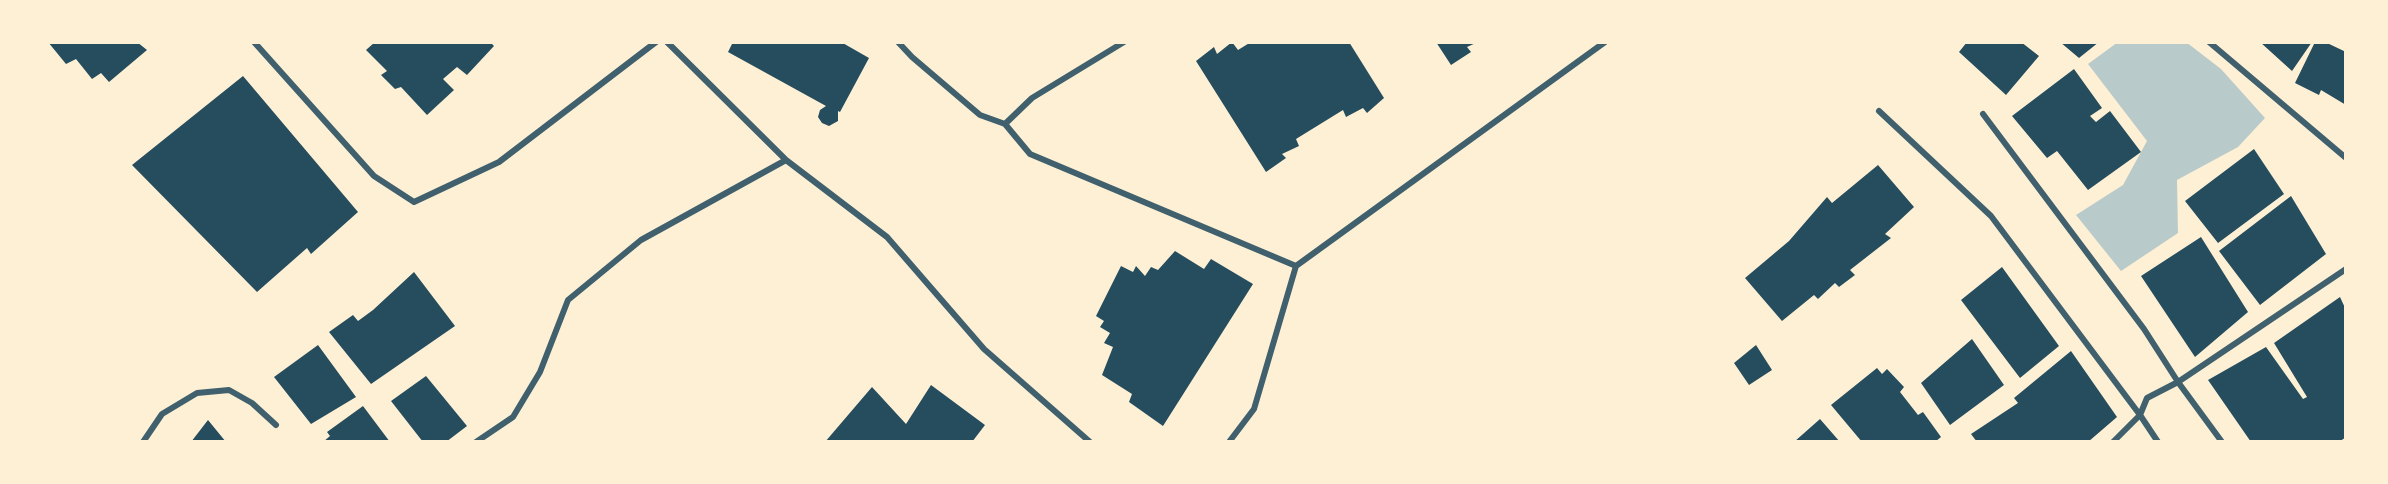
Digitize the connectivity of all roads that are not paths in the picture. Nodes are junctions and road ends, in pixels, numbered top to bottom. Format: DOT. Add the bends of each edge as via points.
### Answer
graph roads {
  1 [pos="254,42"];
  2 [pos="656,42"];
  3 [pos="667,42"];
  4 [pos="898,42"];
  5 [pos="1124,42"];
  6 [pos="1605,42"];
  7 [pos="2209,42"];
  8 [pos="1878,111"];
  9 [pos="1983,114"];
  10 [pos="1005,124"];
  11 [pos="2346,158"];
  12 [pos="786,160"];
  13 [pos="1296,266"];
  14 [pos="2346,269"];
  15 [pos="2178,382"];
  16 [pos="2140,415"];
  17 [pos="276,425"];
  18 [pos="143,442"];
  19 [pos="476,442"];
  20 [pos="1090,442"];
  21 [pos="1229,442"];
  22 [pos="2113,442"];
  23 [pos="2158,442"];
  24 [pos="2222,442"];
  1 -- 2 [label="street" via="374,176 414,202 499,162"];
  3 -- 12 [label="street"];
  4 -- 10 [label="street" via="980,115"];
  5 -- 10 [label="street" via="1032,98"];
  6 -- 13 [label="street"];
  7 -- 11 [label="street"];
  8 -- 16 [label="street" via="1991,216"];
  9 -- 15 [label="street" via="2144,329"];
  10 -- 13 [label="street" via="1030,154"];
  12 -- 19 [label="street" via="641,240 568,300 540,372 513,417"];
  12 -- 20 [label="street" via="887,237 984,350"];
  13 -- 21 [label="street" via="1254,409"];
  14 -- 15 [label="street"];
  15 -- 16 [label="street" via="2147,398"];
  15 -- 24 [label="street"];
  16 -- 22 [label="street"];
  16 -- 23 [label="street"];
  17 -- 18 [label="street" via="252,403 229,390 197,393 162,414"];
}
